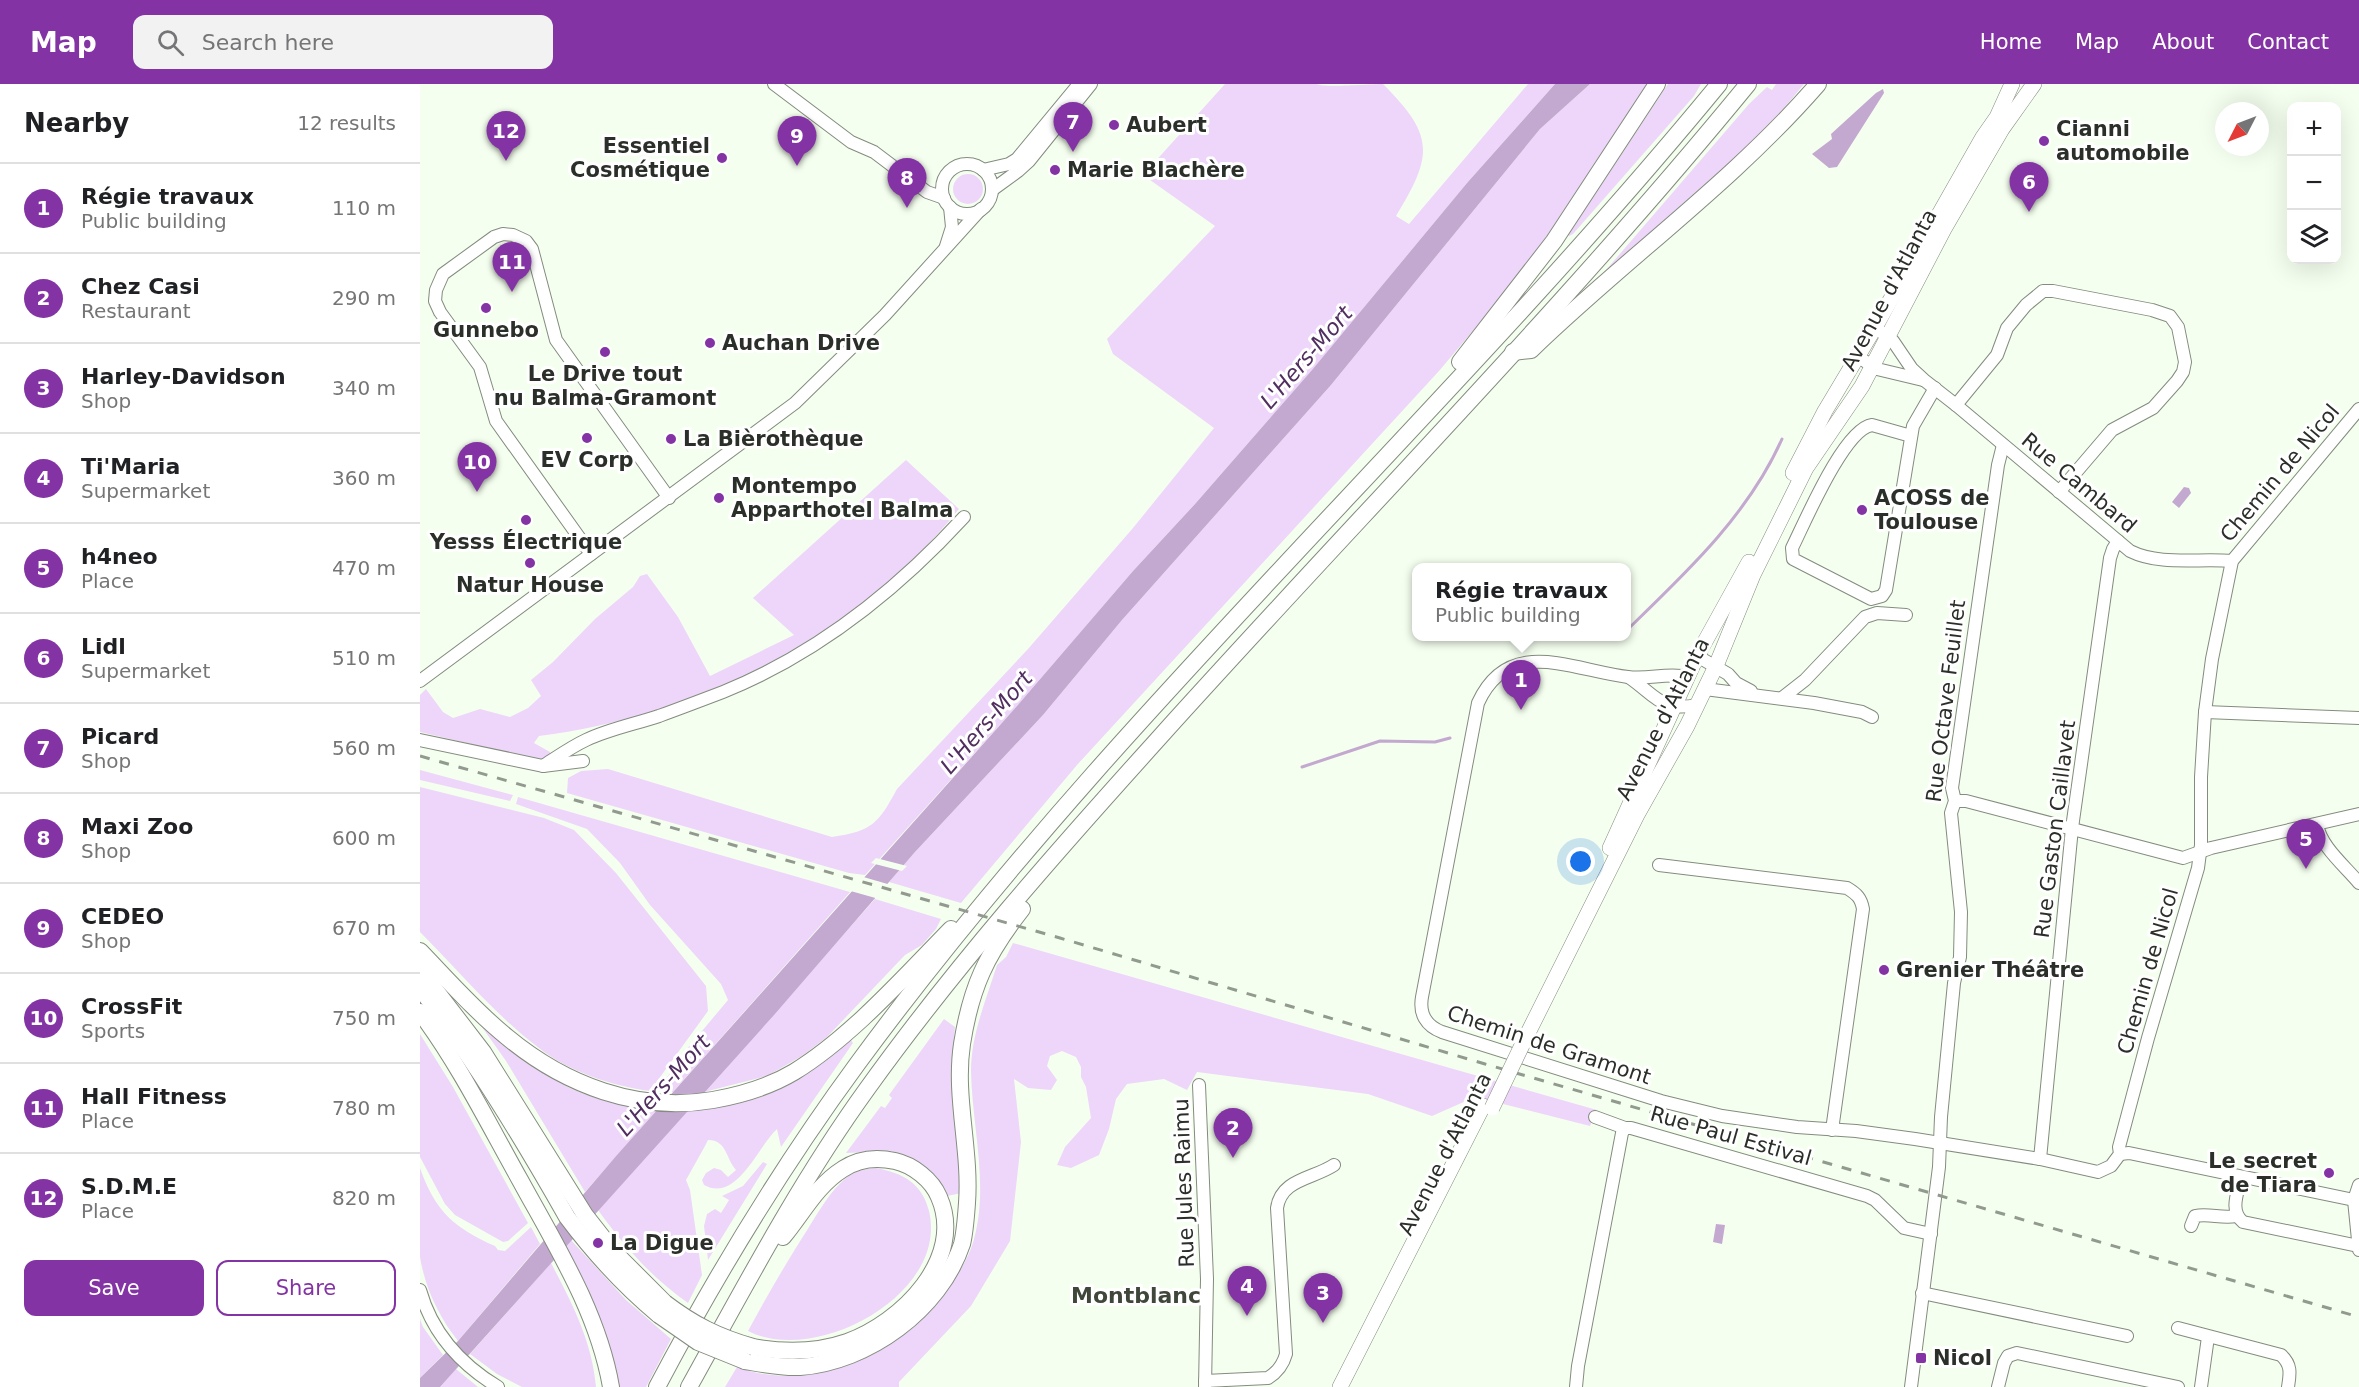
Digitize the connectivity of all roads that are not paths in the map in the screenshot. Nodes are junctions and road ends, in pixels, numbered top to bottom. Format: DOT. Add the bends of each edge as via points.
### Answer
graph roads {
  1 [pos="774,84"];
  2 [pos="1079,84"];
  3 [pos="1091,84"];
  4 [pos="1657,84"];
  5 [pos="1719,84"];
  6 [pos="1748,84"];
  7 [pos="1818,84"];
  8 [pos="2012,84"];
  9 [pos="2034,84"];
  10 [pos="983,170"];
  11 [pos="908,179"];
  12 [pos="944,180"];
  13 [pos="992,190"];
  14 [pos="947,202"];
  15 [pos="981,209"];
  16 [pos="945,246"];
  17 [pos="1874,329"];
  18 [pos="1888,337"];
  19 [pos="1513,352"];
  20 [pos="1857,356"];
  21 [pos="1872,366"];
  22 [pos="1924,380"];
  23 [pos="1935,388"];
  24 [pos="1956,405"];
  25 [pos="2359,409"];
  26 [pos="1911,436"];
  27 [pos="1396,445"];
  28 [pos="2003,445"];
  29 [pos="2059,492"];
  30 [pos="669,498"];
  31 [pos="964,517"];
  32 [pos="2118,542"];
  33 [pos="591,554"];
  34 [pos="2232,561"];
  35 [pos="1906,615"];
  36 [pos="1697,656"];
  37 [pos="1716,666"];
  38 [pos="1688,677"];
  39 [pos="1629,678"];
  40 [pos="420,681"];
  41 [pos="1705,689"];
  42 [pos="1758,694"];
  43 [pos="1782,698"];
  44 [pos="1697,705"];
  45 [pos="1674,706"];
  46 [pos="2205,712"];
  47 [pos="1872,717"];
  48 [pos="2359,718"];
  49 [pos="420,740"];
  50 [pos="583,761"];
  51 [pos="543,766"];
  52 [pos="1955,801"];
  53 [pos="2359,814"];
  54 [pos="2317,824"];
  55 [pos="2072,828"];
  56 [pos="2200,853"];
  57 [pos="1025,854"];
  58 [pos="1659,865"];
  59 [pos="1037,875"];
  60 [pos="2359,883"];
  61 [pos="420,951"];
  62 [pos="420,970"];
  63 [pos="420,988"];
  64 [pos="420,1012"];
  65 [pos="1521,1038"];
  66 [pos="1199,1085"];
  67 [pos="1487,1107"];
  68 [pos="1595,1117"];
  69 [pos="1625,1128"];
  70 [pos="1832,1130"];
  71 [pos="1939,1143"];
  72 [pos="2120,1154"];
  73 [pos="2040,1159"];
  74 [pos="1334,1165"];
  75 [pos="547,1167"];
  76 [pos="2241,1177"];
  77 [pos="2359,1185"];
  78 [pos="2354,1200"];
  79 [pos="2236,1216"];
  80 [pos="2191,1226"];
  81 [pos="1931,1234"];
  82 [pos="2359,1248"];
  83 [pos="763,1251"];
  84 [pos="420,1290"];
  85 [pos="1922,1293"];
  86 [pos="2178,1328"];
  87 [pos="2127,1336"];
  88 [pos="2208,1337"];
  89 [pos="749,1354"];
  90 [pos="1205,1384"];
  91 [pos="497,1387"];
  92 [pos="611,1387"];
  93 [pos="657,1387"];
  94 [pos="689,1387"];
  95 [pos="1340,1387"];
  96 [pos="1352,1387"];
  97 [pos="1576,1387"];
  98 [pos="1911,1387"];
  99 [pos="1998,1387"];
  100 [pos="2178,1387"];
  101 [pos="2200,1387"];
  102 [pos="2288,1387"];
  1 -- 11 [label="street"];
  2 -- 10 [label="street" via="1017,159"];
  3 -- 13 [label="street" via="1029,161"];
  4 -- 27 [label="highway" via="1554,242"];
  5 -- 27 [label="highway" via="1582,242"];
  6 -- 19 [label="highway" via="1619,236"];
  7 -- 19 [label="highway" via="1707,196 1531,350"];
  8 -- 17 [label="main road, Avenue d'Atlanta" via="1997,117"];
  9 -- 18 [label="main road, Avenue d'Atlanta" via="2002,129 1944,229"];
  10 -- 12 [label="street" via="960,166"];
  10 -- 13 [label="street"];
  11 -- 12 [label="street" via="928,185"];
  11 -- 14 [label="street"];
  12 -- 14 [label="street"];
  13 -- 15 [label="street"];
  14 -- 15 [label="street" via="962,213"];
  14 -- 16 [label="street" via="952,227"];
  15 -- 16 [label="street"];
  16 -- 30 [label="street" via="885,315 810,390"];
  17 -- 18 [label="street, Rue Cambard"];
  17 -- 20 [label="main road, Avenue d'Atlanta"];
  18 -- 21 [label="main road, Avenue d'Atlanta"];
  18 -- 22 [label="street, Rue Cambard"];
  19 -- 59 [label="highway"];
  20 -- 21 [label="street, Rue Cambard"];
  20 -- 36 [label="main road, Avenue d'Atlanta"];
  21 -- 22 [label="street, Rue Cambard"];
  21 -- 37 [label="main road, Avenue d'Atlanta" via="1806,468 1753,575"];
  22 -- 23 [label="street, Rue Cambard"];
  23 -- 24 [label="street, Rue Cambard"];
  23 -- 26 [label="street"];
  24 -- 28 [label="street, Rue Cambard"];
  24 -- 29 [label="street" via="1997,355 2007,328 2043,291 2170,316 2178,327 2185,362 2178,381 2153,408 2112,430"];
  25 -- 34 [label="street, Chemin de Nicol"];
  26 -- 26 [label="street" via="1882,596 1871,599 1793,559 1792,548 1833,468 1860,430 1872,425"];
  27 -- 57 [label="highway"];
  28 -- 29 [label="street, Rue Cambard"];
  28 -- 52 [label="street, Rue Octave Feuillet" via="1953,780"];
  29 -- 32 [label="street, Rue Cambard"];
  30 -- 33 [label="street"];
  30 -- 33 [label="street" via="556,340 532,249 525,241 503,234 467,255 443,274 435,301 480,367 496,421"];
  31 -- 51 [label="street" via="935,549 874,602 801,654 724,691 589,739"];
  32 -- 34 [label="street, Rue Cambard" via="2141,557"];
  32 -- 55 [label="street, Rue Gaston Caillavet" via="2110,558"];
  33 -- 40 [label="street"];
  34 -- 46 [label="street, Chemin de Nicol"];
  35 -- 43 [label="street" via="1877,613 1864,617 1805,680"];
  36 -- 37 [label="street"];
  36 -- 38 [label="main road, Avenue d'Atlanta"];
  37 -- 41 [label="main road, Avenue d'Atlanta"];
  37 -- 42 [label="street" via="1742,687"];
  38 -- 39 [label="street, Chemin de Gramont"];
  38 -- 41 [label="main road"];
  38 -- 45 [label="main road, Avenue d'Atlanta"];
  39 -- 45 [label="street, Chemin de Gramont" via="1654,699"];
  39 -- 70 [label="street, Chemin de Gramont" via="1534,661 1510,666 1485,688 1478,703 1465,766 1422,997 1422,1015 1431,1027 1442,1032 1675,1105 1743,1119"];
  41 -- 42 [label="street"];
  41 -- 44 [label="main road, Avenue d'Atlanta"];
  42 -- 43 [label="street"];
  43 -- 47 [label="street"];
  44 -- 45 [label="street, Chemin de Gramont"];
  44 -- 65 [label="main road, Avenue d'Atlanta"];
  45 -- 65 [label="main road, Avenue d'Atlanta"];
  46 -- 48 [label="street"];
  46 -- 56 [label="street, Chemin de Nicol"];
  49 -- 51 [label="street"];
  50 -- 51 [label="street"];
  52 -- 55 [label="street"];
  52 -- 71 [label="street, Rue Octave Feuillet" via="1951,813 1961,912 1960,957 1954,983"];
  53 -- 54 [label="street"];
  54 -- 56 [label="street"];
  54 -- 60 [label="street" via="2318,833"];
  55 -- 56 [label="street" via="2183,858"];
  55 -- 73 [label="street, Rue Gaston Caillavet"];
  56 -- 72 [label="street, Chemin de Nicol"];
  57 -- 61 [label="highway" via="908,972 815,1058 764,1087 687,1104 630,1099 575,1080 522,1050"];
  57 -- 93 [label="highway" via="857,1065 771,1192"];
  58 -- 70 [label="street" via="1847,888 1862,900"];
  59 -- 83 [label="highway" via="866,1091"];
  59 -- 89 [label="highway" via="1023,909 991,952 969,1006 960,1072 968,1174 962,1244 932,1297 885,1339 822,1364 771,1366"];
  62 -- 75 [label="highway" via="483,1052"];
  63 -- 75 [label="highway"];
  64 -- 92 [label="highway" via="448,1051 577,1286 598,1334"];
  65 -- 67 [label="main road, Avenue d'Atlanta, bridge"];
  66 -- 90 [label="street, Rue Jules Raimu" via="1207,1279"];
  67 -- 95 [label="main road, Avenue d'Atlanta"];
  67 -- 96 [label="main road, Avenue d'Atlanta"];
  68 -- 69 [label="street"];
  69 -- 81 [label="street, Rue Paul Estival" via="1867,1196 1904,1228"];
  69 -- 97 [label="street, Rue Paul Estival"];
  70 -- 71 [label="street, Chemin de Gramont"];
  71 -- 73 [label="street"];
  71 -- 81 [label="street"];
  72 -- 73 [label="street" via="2111,1166 2098,1172"];
  72 -- 76 [label="street"];
  74 -- 90 [label="street" via="1295,1181 1278,1198 1284,1362 1268,1378"];
  75 -- 89 [label="highway, bridge" via="585,1215 601,1248 640,1280 662,1309 684,1317"];
  76 -- 78 [label="street"];
  76 -- 79 [label="street"];
  77 -- 78 [label="street"];
  78 -- 82 [label="street"];
  79 -- 80 [label="street" via="2195,1216"];
  79 -- 82 [label="street" via="2243,1222"];
  81 -- 85 [label="street"];
  83 -- 89 [label="highway" via="784,1236 824,1184 862,1160 905,1164 935,1189 944,1208 946,1225 938,1260 918,1292 886,1322 827,1348"];
  83 -- 94 [label="highway"];
  84 -- 91 [label="street" via="448,1347"];
  85 -- 87 [label="street"];
  85 -- 98 [label="street"];
  86 -- 88 [label="street"];
  88 -- 101 [label="street"];
  88 -- 102 [label="street" via="2282,1355 2290,1371"];
  99 -- 100 [label="street" via="2004,1363 2008,1356 2017,1353"];
}
